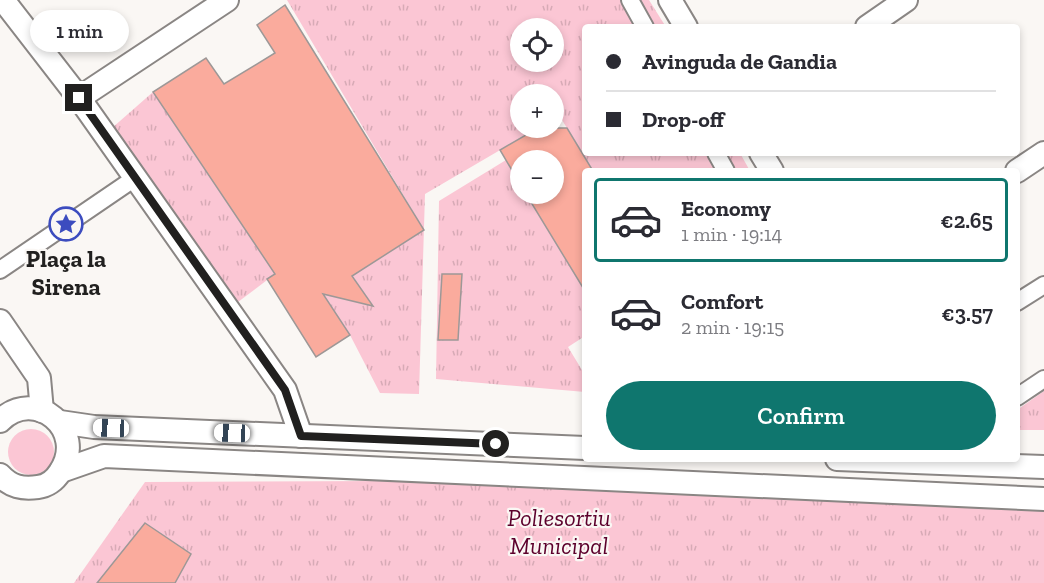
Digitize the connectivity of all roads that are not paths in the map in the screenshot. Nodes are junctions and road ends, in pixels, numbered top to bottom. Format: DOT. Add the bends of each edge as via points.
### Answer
graph roads {
  1 [pos="3,0"];
  2 [pos="227,0"];
  3 [pos="630,0"];
  4 [pos="670,0"];
  5 [pos="906,0"];
  6 [pos="643,24"];
  7 [pos="684,24"];
  8 [pos="871,24"];
  9 [pos="79,98"];
  10 [pos="1044,153"];
  11 [pos="1020,169"];
  12 [pos="135,178"];
  13 [pos="0,270"];
  14 [pos="1044,285"];
  15 [pos="1020,300"];
  16 [pos="0,321"];
  17 [pos="1044,379"];
  18 [pos="1020,395"];
  19 [pos="51,416"];
  20 [pos="1,419"];
  21 [pos="301,436"];
  22 [pos="582,448"];
  23 [pos="955,462"];
  24 [pos="1044,467"];
  25 [pos="61,471"];
  26 [pos="0,475"];
  27 [pos="1044,499"];
  1 -- 9 [label="street"];
  2 -- 9 [label="street"];
  3 -- 6 [label="street"];
  4 -- 7 [label="street"];
  5 -- 8 [label="street"];
  9 -- 12 [label="street"];
  10 -- 11 [label="street"];
  12 -- 13 [label="street"];
  12 -- 21 [label="street" via="285,390"];
  14 -- 15 [label="street"];
  16 -- 19 [label="street" via="39,378"];
  17 -- 18 [label="street"];
  19 -- 20 [label="street" via="16,411"];
  19 -- 21 [label="street" via="94,427"];
  19 -- 25 [label="street" via="67,434 67,463"];
  21 -- 22 [label="street"];
  23 -- 24 [label="street"];
  25 -- 26 [label="street" via="43,487 24,489"];
  25 -- 27 [label="street" via="104,456"];
}
